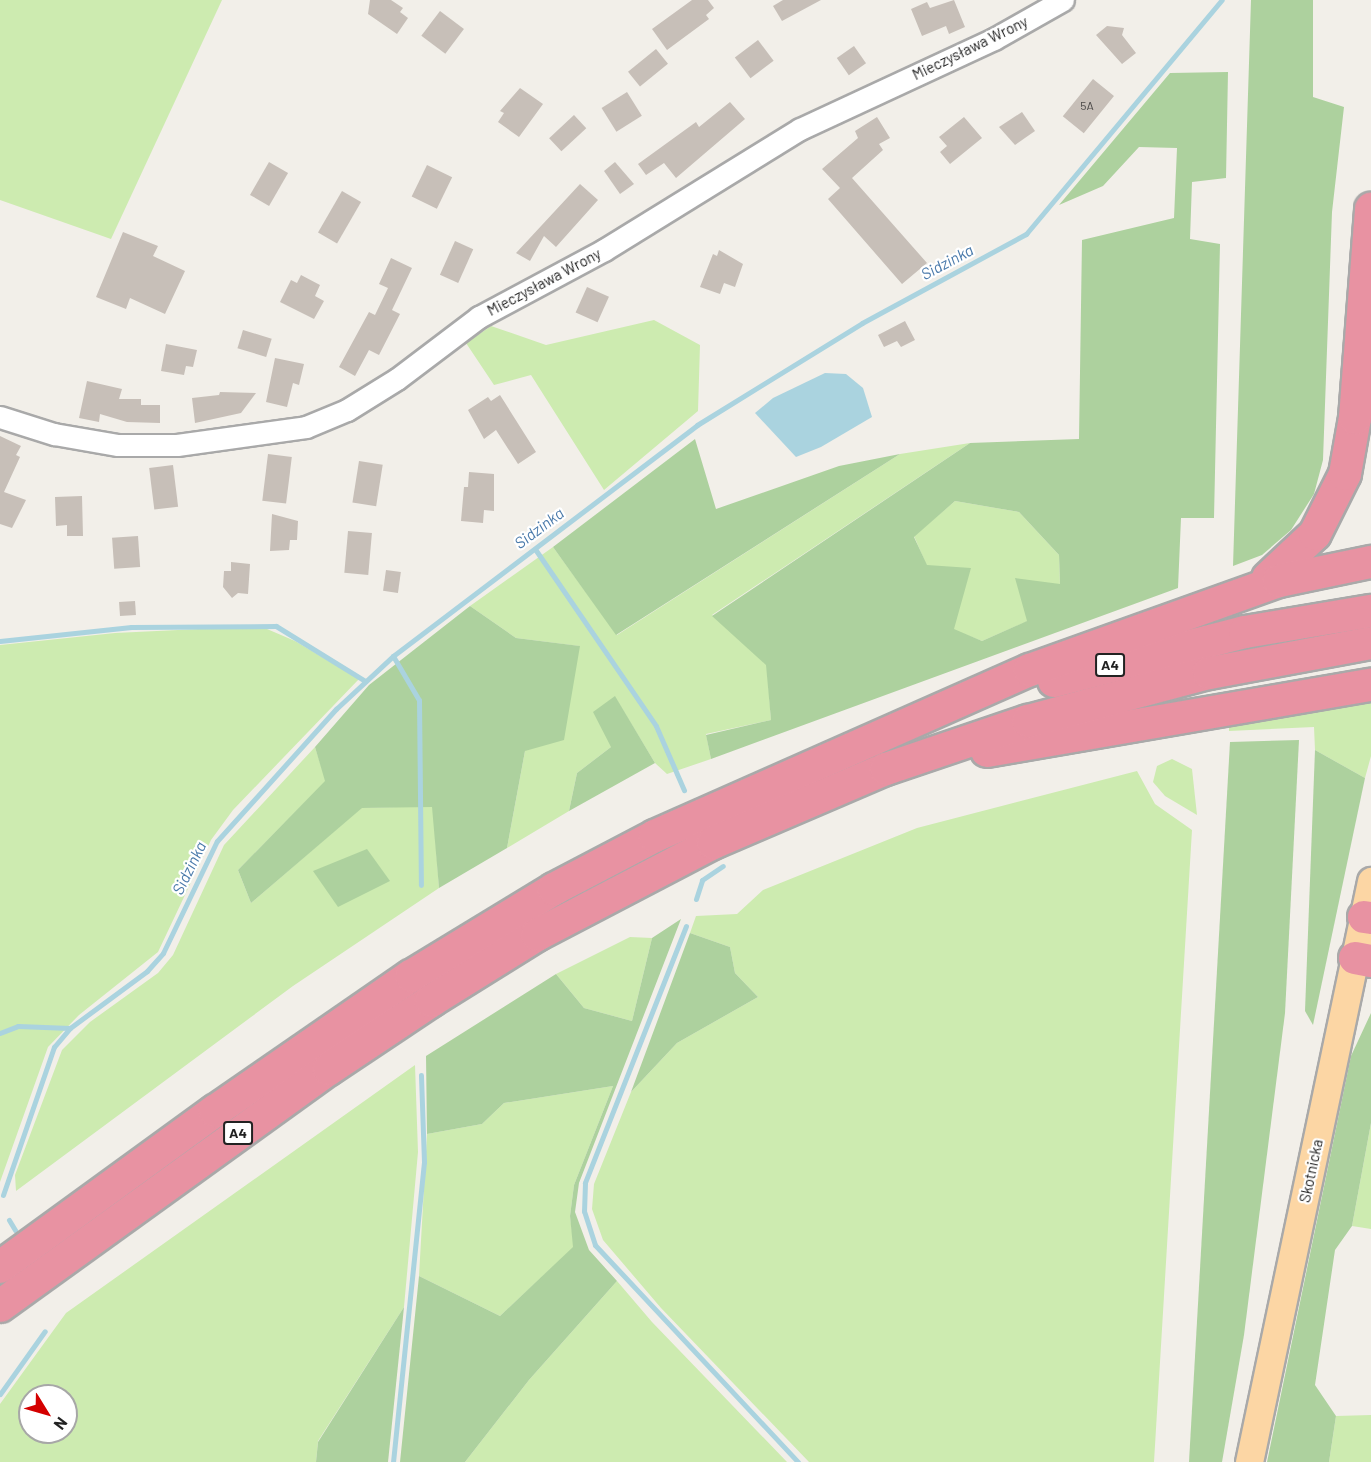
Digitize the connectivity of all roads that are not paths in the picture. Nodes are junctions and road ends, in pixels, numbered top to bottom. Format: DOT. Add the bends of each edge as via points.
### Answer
graph roads {
  1 [pos="1063,0"];
  2 [pos="1371,209"];
  3 [pos="0,417"];
  4 [pos="1371,562"];
  5 [pos="1250,591"];
  6 [pos="1371,611"];
  7 [pos="1371,643"];
  8 [pos="1371,685"];
  9 [pos="857,747"];
  10 [pos="886,769"];
  11 [pos="1371,881"];
  12 [pos="1367,917"];
  13 [pos="1363,960"];
  14 [pos="0,1267"];
  15 [pos="0,1305"];
  16 [pos="1249,1462"];
  1 -- 3 [label="street, Mieczysława Wrony" via="994,39 800,129 604,250 479,317 397,379 347,410 306,427 177,446 118,445 54,434"];
  2 -- 5 [label="highway" via="1355,418 1345,474 1315,534 1284,566"];
  4 -- 5 [label="highway" via="1306,572"];
  5 -- 9 [label="highway" via="1030,670"];
  6 -- 9 [label="highway, A4" via="1245,632 1115,664"];
  7 -- 10 [label="highway, A4" via="1124,693"];
  8 -- 10 [label="highway"];
  9 -- 14 [label="highway, A4" via="655,836 466,941 314,1041"];
  10 -- 15 [label="highway, A4" via="693,852 491,963 329,1069"];
  11 -- 12 [label="main road, Skotnicka"];
  12 -- 13 [label="main road, Skotnicka"];
  13 -- 16 [label="main road, Skotnicka"];
}
